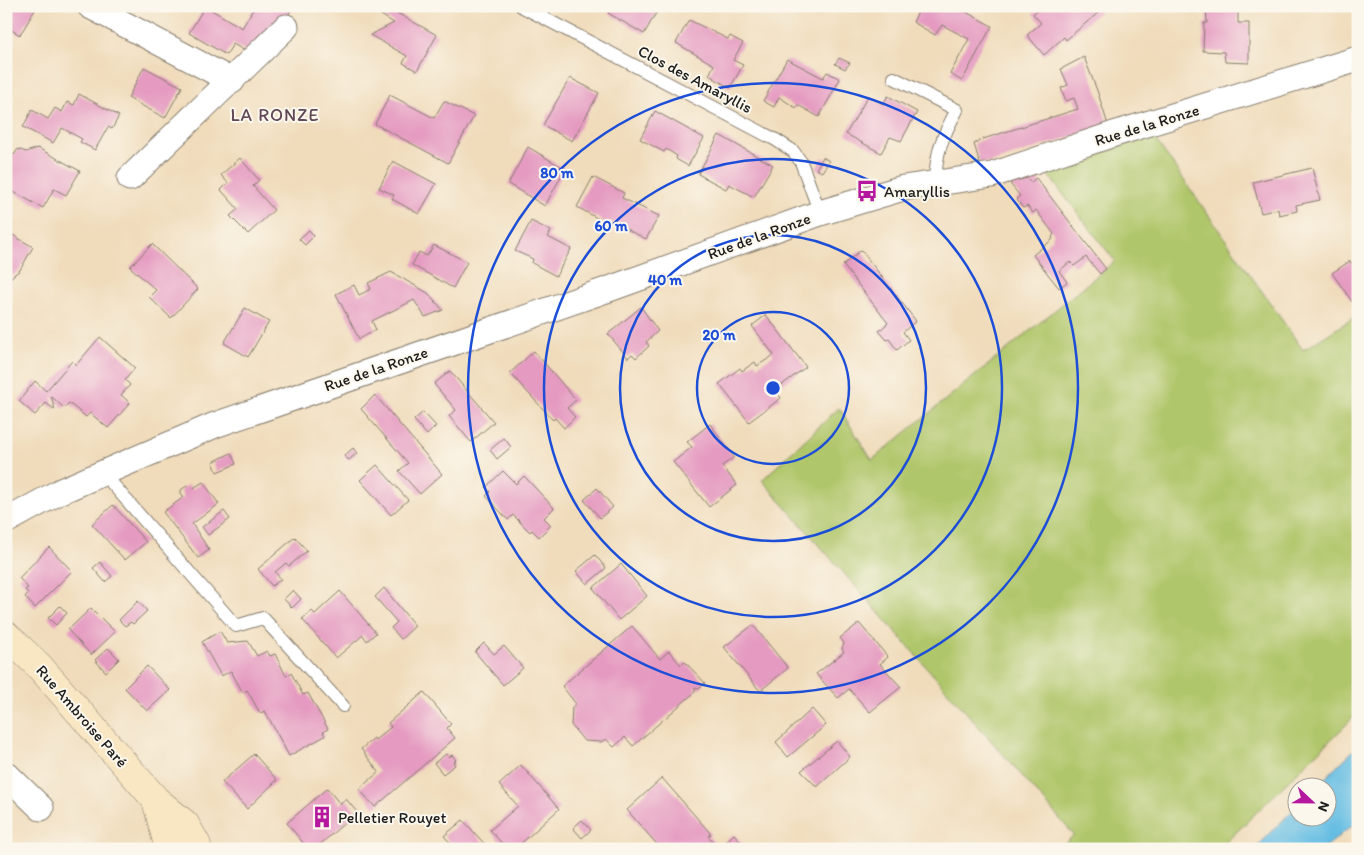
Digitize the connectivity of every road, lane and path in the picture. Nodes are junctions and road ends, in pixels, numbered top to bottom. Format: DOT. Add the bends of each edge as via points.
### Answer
graph roads {
  1 [pos="90,6"];
  2 [pos="521,6"];
  3 [pos="286,27"];
  4 [pos="1358,59"];
  5 [pos="894,78"];
  6 [pos="232,81"];
  7 [pos="130,178"];
  8 [pos="935,182"];
  9 [pos="820,214"];
  10 [pos="103,473"];
  11 [pos="6,522"];
  12 [pos="6,635"];
  13 [pos="343,706"];
  14 [pos="6,774"];
  15 [pos="156,800"];
  16 [pos="41,808"];
  17 [pos="199,848"];
  18 [pos="169,849"];
  1 -- 6 [label="street"];
  2 -- 9 [label="lane, Clos des Amaryllis" via="793,151 801,162"];
  3 -- 6 [label="street"];
  4 -- 8 [label="street, Rue de la Ronze" via="992,175"];
  5 -- 8 [label="lane" via="957,110 943,134 936,159"];
  6 -- 7 [label="street"];
  8 -- 9 [label="street, Rue de la Ronze" via="903,188"];
  9 -- 10 [label="street, Rue de la Ronze" via="215,425"];
  10 -- 11 [label="street, Rue de la Ronze" via="61,491"];
  10 -- 13 [label="lane" via="236,626 263,618"];
  12 -- 15 [label="street, Rue Ambroise Paré" via="40,666"];
  14 -- 16 [label="street"];
  15 -- 17 [label="street, Rue Ambroise Paré" via="186,824"];
  15 -- 18 [label="street, Rue Ambroise Paré"];
}
